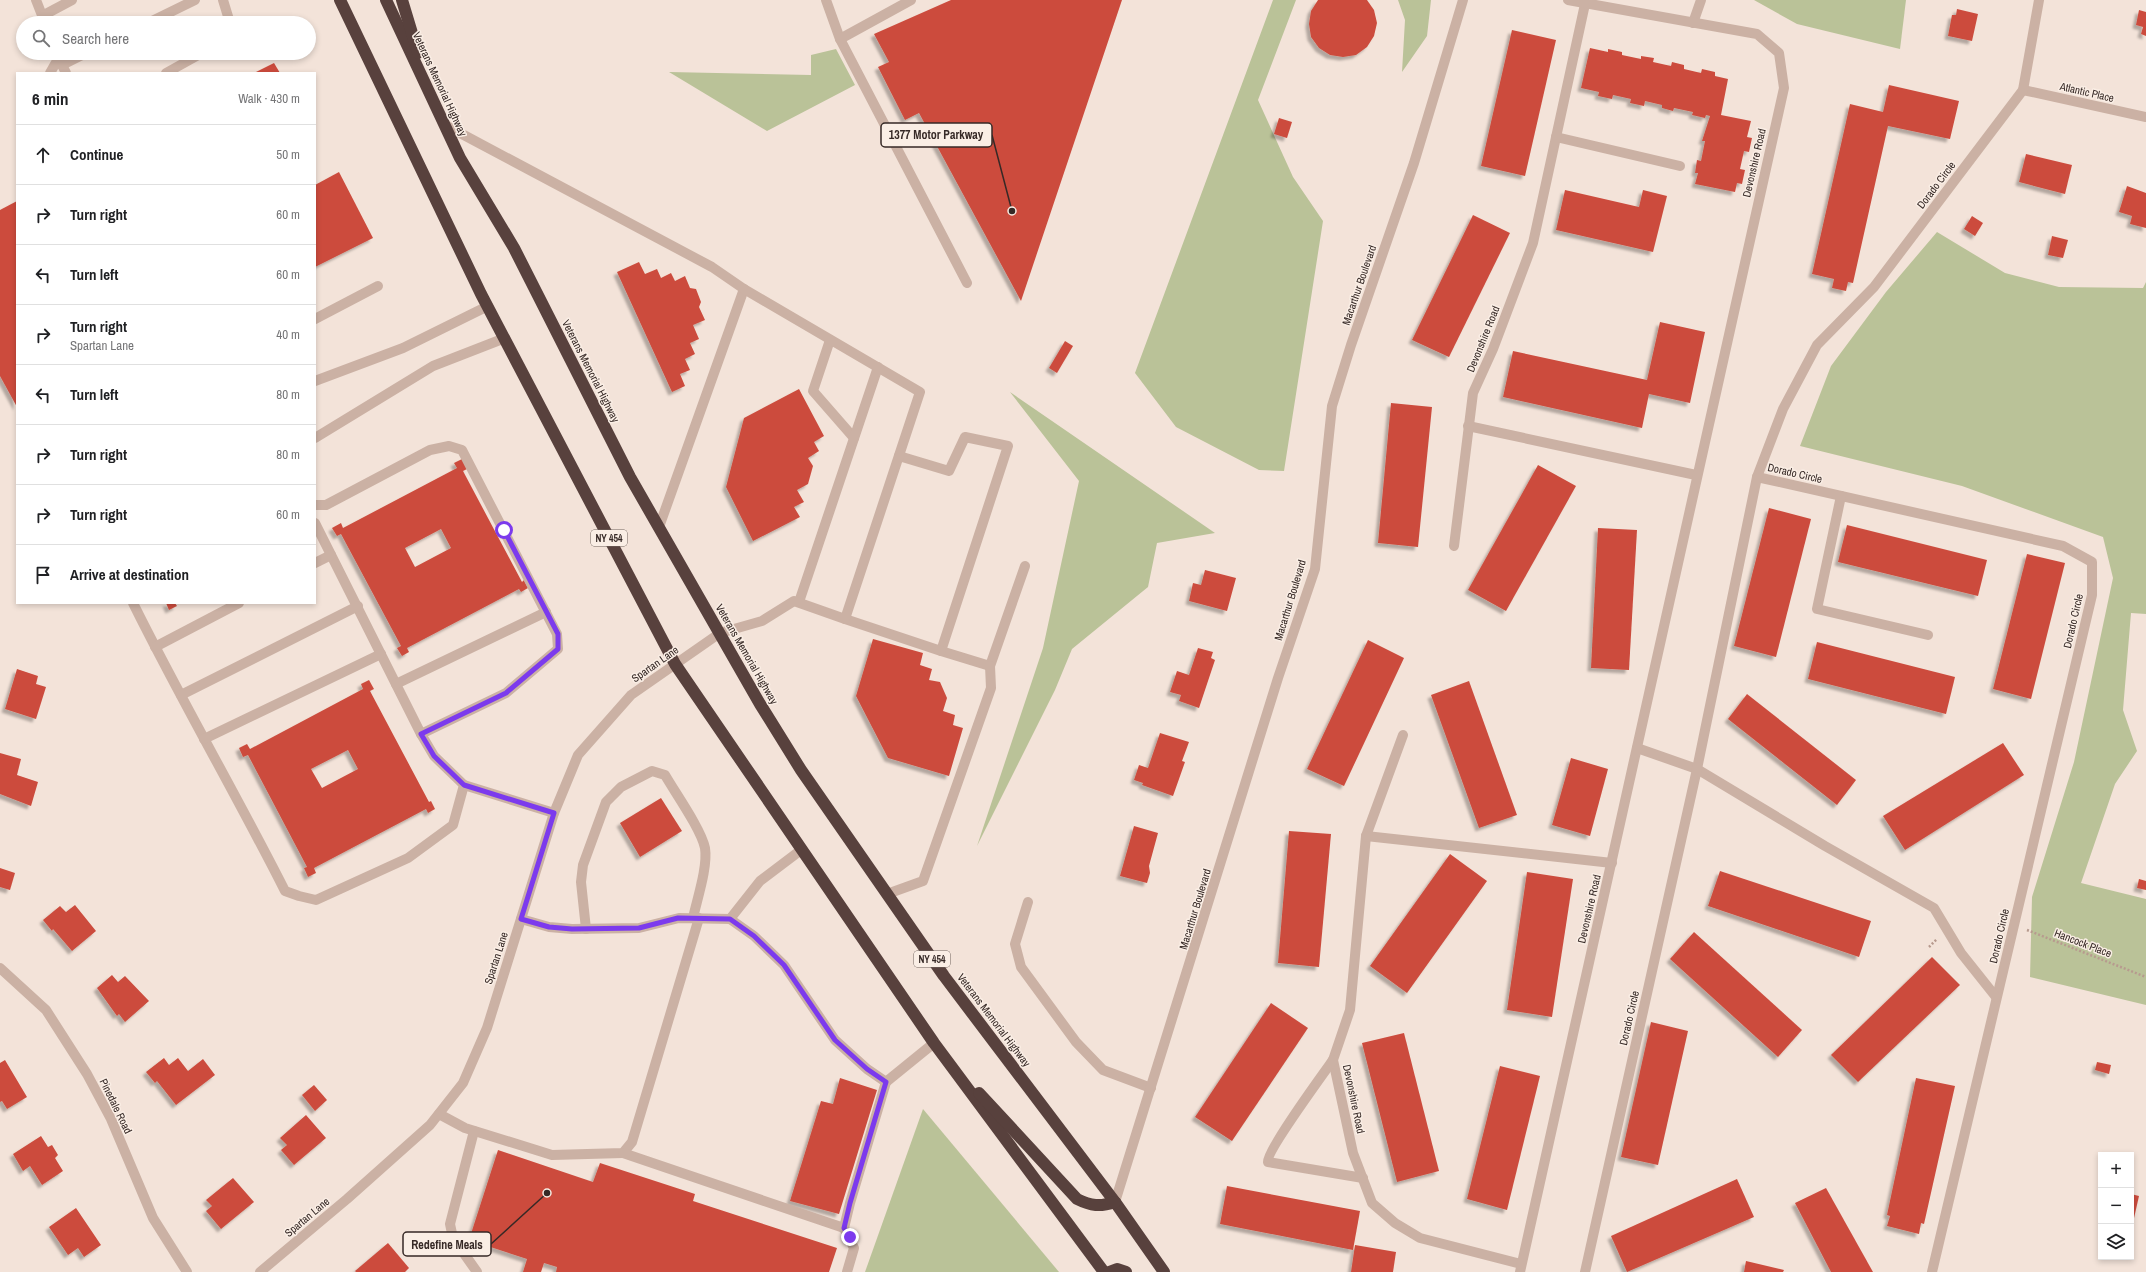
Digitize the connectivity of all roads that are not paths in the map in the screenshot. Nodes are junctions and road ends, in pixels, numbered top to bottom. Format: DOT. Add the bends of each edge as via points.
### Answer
graph roads {
  1 [pos="36,0"];
  2 [pos="72,0"];
  3 [pos="195,0"];
  4 [pos="223,0"];
  5 [pos="340,0"];
  6 [pos="386,0"];
  7 [pos="402,0"];
  8 [pos="826,0"];
  9 [pos="910,0"];
  10 [pos="1463,0"];
  11 [pos="1568,0"];
  12 [pos="1701,0"];
  13 [pos="2039,0"];
  14 [pos="1585,4"];
  15 [pos="1616,5"];
  16 [pos="42,16"];
  17 [pos="50,16"];
  18 [pos="162,16"];
  19 [pos="228,16"];
  20 [pos="1693,23"];
  21 [pos="840,39"];
  22 [pos="189,60"];
  23 [pos="60,62"];
  24 [pos="51,72"];
  25 [pos="168,72"];
  26 [pos="428,87"];
  27 [pos="2023,90"];
  28 [pos="2146,117"];
  29 [pos="445,125"];
  30 [pos="1556,138"];
  31 [pos="1680,166"];
  32 [pos="968,283"];
  33 [pos="378,286"];
  34 [pos="744,289"];
  35 [pos="488,306"];
  36 [pos="316,318"];
  37 [pos="505,338"];
  38 [pos="830,340"];
  39 [pos="878,367"];
  40 [pos="316,381"];
  41 [pos="1468,426"];
  42 [pos="316,437"];
  43 [pos="854,438"];
  44 [pos="899,456"];
  45 [pos="1696,475"];
  46 [pos="1757,477"];
  47 [pos="1841,496"];
  48 [pos="316,505"];
  49 [pos="316,525"];
  50 [pos="659,527"];
  51 [pos="1454,546"];
  52 [pos="331,554"];
  53 [pos="316,562"];
  54 [pos="1025,566"];
  55 [pos="799,602"];
  56 [pos="134,604"];
  57 [pos="237,604"];
  58 [pos="358,606"];
  59 [pos="546,612"];
  60 [pos="845,619"];
  61 [pos="720,633"];
  62 [pos="1928,635"];
  63 [pos="155,647"];
  64 [pos="941,651"];
  65 [pos="381,654"];
  66 [pos="675,664"];
  67 [pos="990,666"];
  68 [pos="396,684"];
  69 [pos="180,695"];
  70 [pos="421,734"];
  71 [pos="1404,735"];
  72 [pos="204,739"];
  73 [pos="1637,748"];
  74 [pos="1697,769"];
  75 [pos="464,785"];
  76 [pos="554,813"];
  77 [pos="1366,836"];
  78 [pos="801,850"];
  79 [pos="1612,863"];
  80 [pos="887,894"];
  81 [pos="1028,902"];
  82 [pos="696,918"];
  83 [pos="521,919"];
  84 [pos="730,919"];
  85 [pos="586,929"];
  86 [pos="0,968"];
  87 [pos="1996,997"];
  88 [pos="934,1043"];
  89 [pos="1333,1060"];
  90 [pos="886,1082"];
  91 [pos="1151,1088"];
  92 [pos="439,1114"];
  93 [pos="474,1131"];
  94 [pos="623,1153"];
  95 [pos="1363,1178"];
  96 [pos="1115,1202"];
  97 [pos="844,1228"];
  98 [pos="1520,1268"];
  99 [pos="187,1272"];
  100 [pos="260,1272"];
  101 [pos="477,1272"];
  102 [pos="847,1272"];
  103 [pos="1104,1272"];
  104 [pos="1109,1272"];
  105 [pos="1126,1272"];
  106 [pos="1164,1272"];
  107 [pos="1585,1272"];
  108 [pos="1932,1272"];
  1 -- 16 [label="street"];
  2 -- 17 [label="street"];
  3 -- 18 [label="street"];
  4 -- 19 [label="street"];
  5 -- 35 [label="highway, NY 454"];
  6 -- 26 [label="highway, Veterans Memorial Highway / NY 454"];
  7 -- 26 [label="highway"];
  8 -- 21 [label="street"];
  9 -- 21 [label="street"];
  10 -- 91 [label="street, Macarthur Boulevard" via="1414,163 1332,406 1315,569 1278,678"];
  11 -- 14 [label="street, Devonshire Road"];
  12 -- 20 [label="street"];
  13 -- 27 [label="street"];
  14 -- 15 [label="street, Devonshire Road"];
  14 -- 30 [label="street, Devonshire Road"];
  15 -- 20 [label="street, Devonshire Road"];
  20 -- 45 [label="street, Devonshire Road" via="1757,34 1778,54 1784,88"];
  21 -- 32 [label="street"];
  22 -- 25 [label="street"];
  23 -- 24 [label="street"];
  26 -- 29 [label="highway, Veterans Memorial Highway / NY 454"];
  27 -- 28 [label="street, Atlantic Place"];
  27 -- 46 [label="street, Dorado Circle" via="1874,287 1817,345 1783,409"];
  29 -- 34 [label="street" via="712,267"];
  29 -- 50 [label="highway, Veterans Memorial Highway / NY 454" via="460,158 514,248 630,476"];
  30 -- 31 [label="street"];
  30 -- 41 [label="street, Devonshire Road" via="1533,243 1493,349 1473,393"];
  33 -- 36 [label="street"];
  34 -- 38 [label="street"];
  34 -- 50 [label="street"];
  35 -- 37 [label="highway, NY 454"];
  35 -- 40 [label="street" via="403,348"];
  37 -- 42 [label="street" via="433,366"];
  37 -- 66 [label="highway, NY 454"];
  38 -- 39 [label="street"];
  38 -- 43 [label="street" via="812,390"];
  39 -- 43 [label="street"];
  39 -- 44 [label="street" via="920,392"];
  41 -- 45 [label="street"];
  41 -- 51 [label="street, Devonshire Road"];
  43 -- 55 [label="street"];
  44 -- 60 [label="street"];
  44 -- 64 [label="street" via="949,471 965,437 1008,446"];
  45 -- 73 [label="street, Devonshire Road"];
  46 -- 47 [label="street, Dorado Circle"];
  46 -- 74 [label="street, Dorado Circle"];
  47 -- 62 [label="street" via="1817,609"];
  47 -- 87 [label="street, Dorado Circle" via="2063,546 2092,562 2092,595"];
  48 -- 59 [label="street" via="326,504 430,450 449,446 462,450"];
  49 -- 52 [label="street"];
  50 -- 61 [label="highway, Veterans Memorial Highway / NY 454"];
  52 -- 53 [label="street"];
  52 -- 58 [label="street"];
  54 -- 67 [label="street"];
  55 -- 60 [label="street"];
  55 -- 61 [label="street, Spartan Lane" via="794,600 762,621"];
  56 -- 63 [label="street"];
  57 -- 63 [label="street"];
  58 -- 65 [label="street"];
  58 -- 69 [label="street"];
  59 -- 68 [label="street"];
  59 -- 70 [label="street" via="558,634 558,649 506,693"];
  60 -- 64 [label="street"];
  61 -- 66 [label="street, Spartan Lane"];
  61 -- 80 [label="highway, Veterans Memorial Highway / NY 454" via="801,770"];
  63 -- 69 [label="street"];
  64 -- 67 [label="street"];
  65 -- 68 [label="street"];
  65 -- 72 [label="street"];
  66 -- 76 [label="street, Spartan Lane" via="632,695 578,755"];
  66 -- 78 [label="highway, NY 454"];
  67 -- 80 [label="street" via="991,688 923,881"];
  68 -- 70 [label="street"];
  69 -- 72 [label="street"];
  70 -- 75 [label="street" via="434,756"];
  71 -- 77 [label="street, Devonshire Road"];
  72 -- 75 [label="street" via="251,822 285,891 316,900 408,858 453,825"];
  73 -- 74 [label="street"];
  73 -- 79 [label="street, Devonshire Road"];
  74 -- 87 [label="street, Dorado Circle" via="1934,908 1961,953"];
  74 -- 107 [label="street, Dorado Circle"];
  75 -- 76 [label="street"];
  76 -- 83 [label="street, Spartan Lane"];
  77 -- 79 [label="street, Devonshire Road"];
  77 -- 89 [label="street, Devonshire Road" via="1350,1010"];
  78 -- 84 [label="street" via="760,881"];
  78 -- 88 [label="highway, NY 454"];
  79 -- 98 [label="street, Devonshire Road"];
  80 -- 96 [label="highway, Veterans Memorial Highway / NY 454" via="944,976"];
  81 -- 91 [label="street" via="1015,944 1021,967 1076,1042 1103,1070"];
  82 -- 84 [label="street"];
  82 -- 85 [label="street" via="678,918 639,928"];
  82 -- 85 [label="street" via="705,849 665,775 652,771 621,787 606,802 583,865 581,882"];
  82 -- 94 [label="street" via="632,1142"];
  83 -- 85 [label="street" via="549,927"];
  83 -- 92 [label="street, Spartan Lane" via="484,1035 463,1083"];
  84 -- 90 [label="street" via="754,936 784,965 835,1040 867,1069"];
  86 -- 99 [label="street, Pinedale Road" via="46,1010 87,1074 111,1119 153,1218"];
  87 -- 108 [label="street, Dorado Circle"];
  88 -- 90 [label="street"];
  88 -- 96 [label="highway" via="1077,1199 1096,1206"];
  88 -- 103 [label="highway, NY 454"];
  89 -- 95 [label="street, Devonshire Road" via="1353,1153"];
  89 -- 95 [label="street" via="1282,1134 1268,1157 1268,1162"];
  90 -- 97 [label="street"];
  91 -- 96 [label="street, Macarthur Boulevard"];
  92 -- 93 [label="street"];
  92 -- 100 [label="street, Spartan Lane" via="359,1189"];
  93 -- 94 [label="street" via="552,1155"];
  93 -- 101 [label="street" via="450,1224 453,1238"];
  94 -- 97 [label="street"];
  95 -- 98 [label="street, Devonshire Road" via="1372,1203 1395,1223 1420,1238"];
  96 -- 106 [label="highway, Veterans Memorial Highway / NY 454"];
  97 -- 102 [label="street" via="854,1248"];
  104 -- 105 [label="highway" via="1118,1269"];
}
